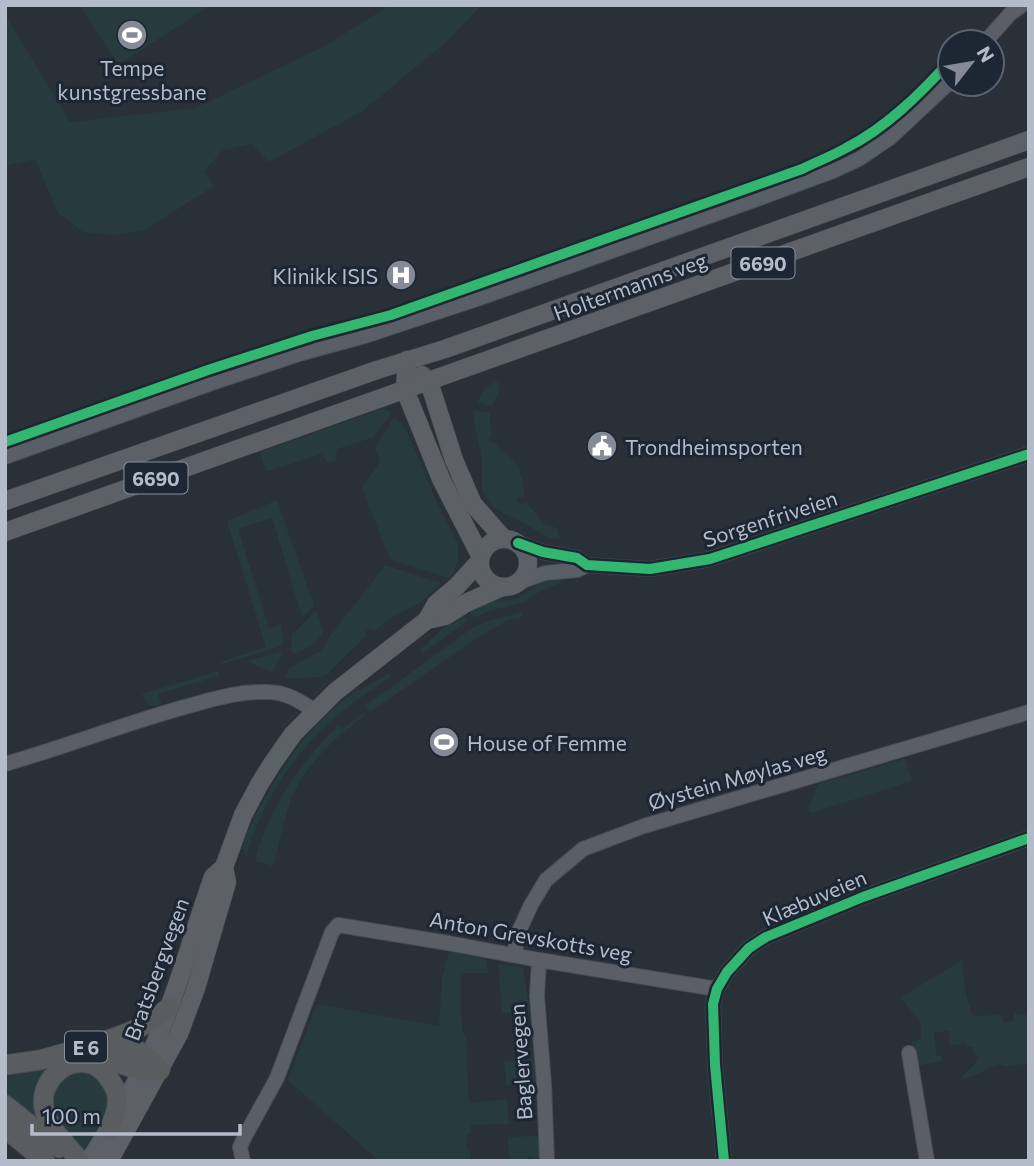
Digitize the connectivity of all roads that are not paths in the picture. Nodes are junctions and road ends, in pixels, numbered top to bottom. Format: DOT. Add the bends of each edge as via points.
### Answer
graph roads {
  1 [pos="1021,5"];
  2 [pos="998,28"];
  3 [pos="936,95"];
  4 [pos="1029,140"];
  5 [pos="1029,167"];
  6 [pos="407,360"];
  7 [pos="429,382"];
  8 [pos="405,390"];
  9 [pos="1029,454"];
  10 [pos="5,457"];
  11 [pos="5,501"];
  12 [pos="5,532"];
  13 [pos="510,541"];
  14 [pos="480,559"];
  15 [pos="587,565"];
  16 [pos="510,585"];
  17 [pos="427,620"];
  18 [pos="315,711"];
  19 [pos="1029,712"];
  20 [pos="5,764"];
  21 [pos="1029,838"];
  22 [pos="224,867"];
  23 [pos="514,955"];
  24 [pos="539,960"];
  25 [pos="717,989"];
  26 [pos="168,1008"];
  27 [pos="97,1044"];
  28 [pos="909,1053"];
  29 [pos="89,1063"];
  30 [pos="5,1065"];
  31 [pos="150,1066"];
  32 [pos="5,1105"];
  33 [pos="5,1128"];
  34 [pos="109,1130"];
  35 [pos="55,1148"];
  36 [pos="75,1161"];
  37 [pos="80,1161"];
  38 [pos="89,1161"];
  39 [pos="108,1161"];
  40 [pos="243,1161"];
  41 [pos="547,1161"];
  42 [pos="724,1161"];
  43 [pos="927,1161"];
  1 -- 2 [label="street"];
  3 -- 10 [label="street" via="890,138 833,171 457,306 274,362"];
  4 -- 6 [label="main road, Holtermanns veg / 6690"];
  5 -- 7 [label="main road, Holtermanns veg / 6690"];
  6 -- 7 [label="main road"];
  6 -- 8 [label="main road"];
  6 -- 11 [label="main road, 6690"];
  7 -- 8 [label="main road, Holtermanns veg / 6690"];
  7 -- 13 [label="main road" via="473,504"];
  8 -- 12 [label="main road, 6690"];
  8 -- 14 [label="main road" via="441,480"];
  9 -- 15 [label="street, Sorgenfriveien" via="710,559 650,569"];
  13 -- 14 [label="main road" via="489,543"];
  13 -- 15 [label="street, Sorgenfriveien" via="577,558"];
  13 -- 16 [label="main road" via="524,549 528,565"];
  14 -- 16 [label="main road" via="484,576 495,586"];
  14 -- 17 [label="main road, Bratsbergvegen" via="436,604"];
  15 -- 16 [label="street, Sorgenfriveien"];
  16 -- 17 [label="main road, Bratsbergvegen"];
  17 -- 18 [label="main road, Bratsbergvegen"];
  18 -- 20 [label="street" via="296,698 266,691 230,695 139,719"];
  18 -- 22 [label="main road, Bratsbergvegen" via="293,734 259,785"];
  19 -- 23 [label="street, Øystein Møylas veg" via="644,826 583,849 546,880 519,931"];
  21 -- 25 [label="street, Klæbuveien" via="766,937 749,948"];
  22 -- 26 [label="main road, Bratsbergvegen" via="213,877"];
  22 -- 31 [label="main road, Bratsbergvegen" via="227,882 179,1034"];
  23 -- 24 [label="street, Anton Grevskotts veg"];
  23 -- 40 [label="street, Anton Grevskotts veg" via="338,925 331,932 277,1078 240,1147"];
  24 -- 25 [label="street, Anton Grevskotts veg"];
  24 -- 41 [label="street, Baglervegen"];
  25 -- 42 [label="street, Klæbuveien" via="713,1024"];
  26 -- 27 [label="highway, E 6" via="138,1029"];
  26 -- 31 [label="main road, Bratsbergvegen"];
  27 -- 30 [label="highway, E 6"];
  27 -- 31 [label="highway, E 6" via="135,1049"];
  28 -- 43 [label="street"];
  29 -- 31 [label="highway, E 6" via="100,1060"];
  29 -- 34 [label="highway, E 6" via="105,1073 115,1089 117,1106"];
  29 -- 35 [label="highway, E 6" via="62,1069 44,1089 45,1114"];
  31 -- 34 [label="main road, Bratsbergvegen"];
  31 -- 39 [label="main road, Bratsbergvegen"];
  32 -- 35 [label="highway, E 6"];
  33 -- 35 [label="highway, E 6"];
  34 -- 38 [label="main road, Bratsbergvegen"];
  35 -- 36 [label="highway, E 6"];
  35 -- 37 [label="highway, E 6"];
}
